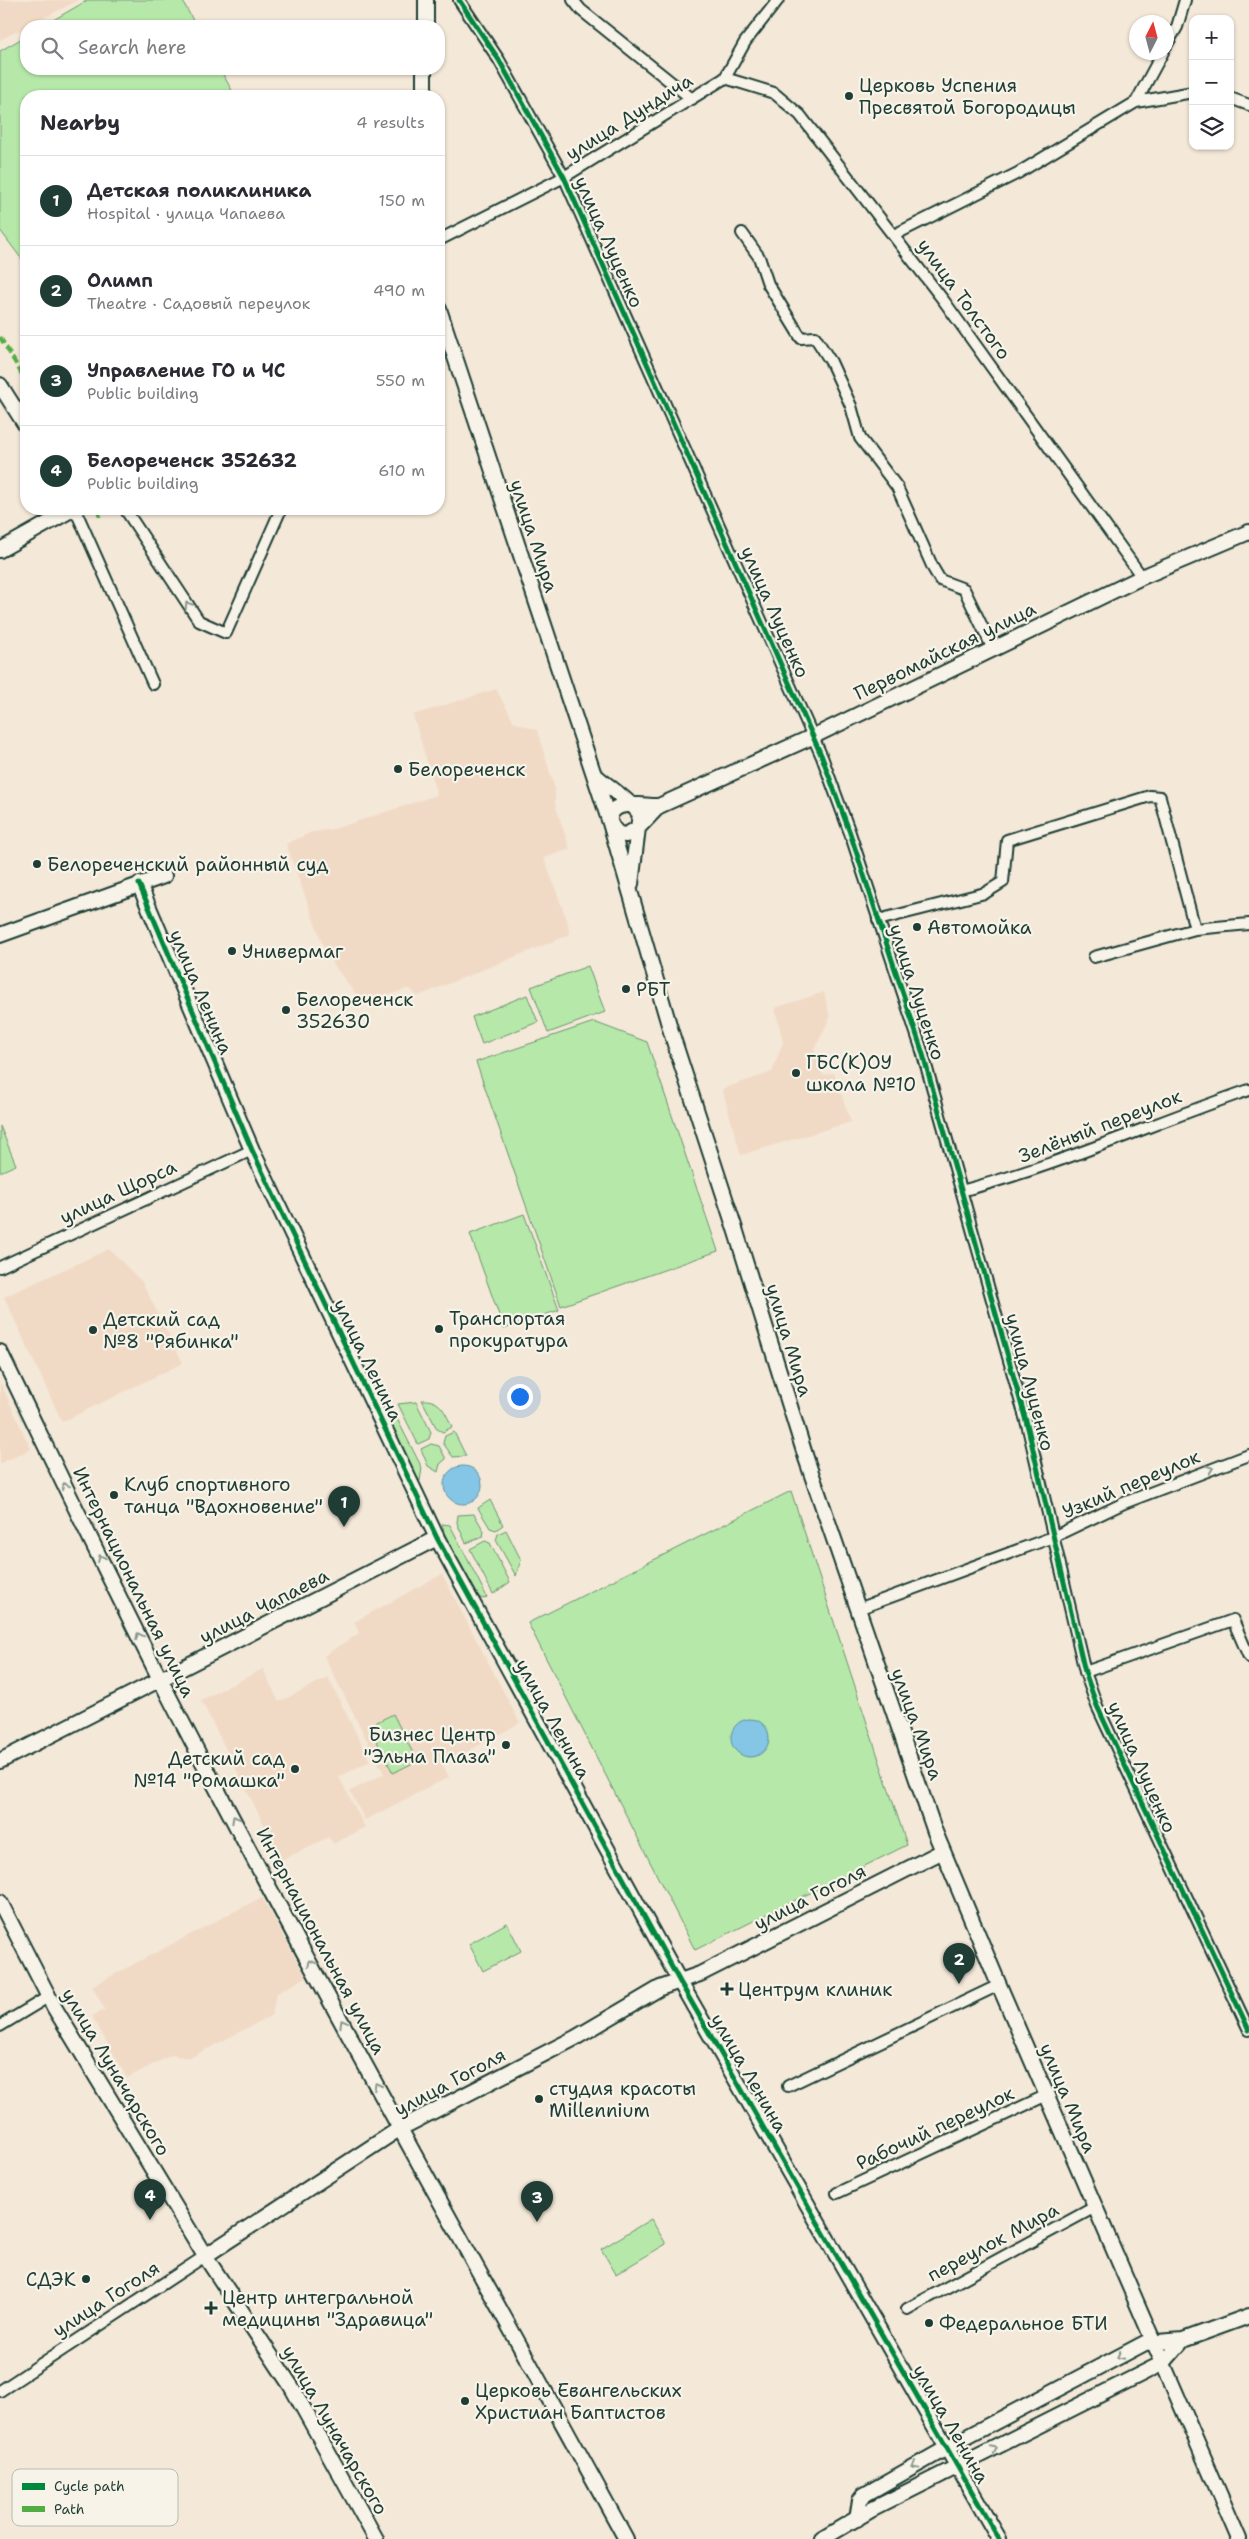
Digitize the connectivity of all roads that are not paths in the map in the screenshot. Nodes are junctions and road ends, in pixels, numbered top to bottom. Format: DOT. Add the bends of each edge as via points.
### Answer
graph roads {
  1 [pos="426,0"];
  2 [pos="459,0"];
  3 [pos="572,0"];
  4 [pos="778,0"];
  5 [pos="1184,0"];
  6 [pos="426,20"];
  7 [pos="1174,32"];
  8 [pos="1159,60"];
  9 [pos="424,75"];
  10 [pos="725,78"];
  11 [pos="424,90"];
  12 [pos="1189,93"];
  13 [pos="692,99"];
  14 [pos="1234,99"];
  15 [pos="1136,102"];
  16 [pos="1249,105"];
  17 [pos="564,177"];
  18 [pos="742,233"];
  19 [pos="894,235"];
  20 [pos="445,237"];
  21 [pos="445,327"];
  22 [pos="0,385"];
  23 [pos="20,417"];
  24 [pos="63,515"];
  25 [pos="77,515"];
  26 [pos="129,515"];
  27 [pos="278,515"];
  28 [pos="1249,532"];
  29 [pos="0,550"];
  30 [pos="1142,578"];
  31 [pos="993,649"];
  32 [pos="153,684"];
  33 [pos="814,736"];
  34 [pos="594,775"];
  35 [pos="629,805"];
  36 [pos="659,806"];
  37 [pos="610,823"];
  38 [pos="638,828"];
  39 [pos="164,876"];
  40 [pos="143,883"];
  41 [pos="630,895"];
  42 [pos="878,920"];
  43 [pos="1249,924"];
  44 [pos="1195,929"];
  45 [pos="0,936"];
  46 [pos="1094,957"];
  47 [pos="1249,1090"];
  48 [pos="252,1150"];
  49 [pos="962,1190"];
  50 [pos="0,1267"];
  51 [pos="0,1352"];
  52 [pos="1249,1454"];
  53 [pos="1053,1537"];
  54 [pos="437,1538"];
  55 [pos="858,1609"];
  56 [pos="1249,1657"];
  57 [pos="1085,1672"];
  58 [pos="161,1680"];
  59 [pos="0,1761"];
  60 [pos="943,1851"];
  61 [pos="0,1902"];
  62 [pos="680,1982"];
  63 [pos="999,1985"];
  64 [pos="48,1997"];
  65 [pos="0,2026"];
  66 [pos="1249,2030"];
  67 [pos="788,2086"];
  68 [pos="1047,2095"];
  69 [pos="400,2130"];
  70 [pos="837,2193"];
  71 [pos="1095,2207"];
  72 [pos="205,2256"];
  73 [pos="907,2309"];
  74 [pos="1249,2316"];
  75 [pos="1183,2340"];
  76 [pos="1154,2341"];
  77 [pos="1163,2363"];
  78 [pos="0,2391"];
  79 [pos="947,2448"];
  80 [pos="958,2467"];
  81 [pos="857,2519"];
  82 [pos="376,2539"];
  83 [pos="626,2539"];
  84 [pos="822,2539"];
  85 [pos="999,2539"];
  86 [pos="1239,2539"];
  1 -- 6 [label="street"];
  2 -- 17 [label="street, улица Луценко" via="499,60"];
  3 -- 13 [label="street"];
  4 -- 10 [label="street, улица Дундича" via="745,42"];
  5 -- 7 [label="street"];
  8 -- 15 [label="street"];
  9 -- 11 [label="street"];
  10 -- 13 [label="street, улица Дундича"];
  10 -- 19 [label="street, улица Толстого" via="774,93 800,115"];
  12 -- 15 [label="street"];
  13 -- 17 [label="street, улица Дундича"];
  14 -- 16 [label="street"];
  15 -- 19 [label="street" via="1018,173"];
  17 -- 20 [label="street, улица Дундича"];
  17 -- 33 [label="street, улица Луценко"];
  18 -- 31 [label="street" via="759,257 768,284 802,338 815,337 830,362 851,406 860,438 897,487 940,580 964,589"];
  19 -- 30 [label="street, улица Толстого"];
  21 -- 34 [label="street, улица Мира"];
  22 -- 23 [label="street"];
  24 -- 29 [label="street"];
  25 -- 32 [label="street"];
  27 -- 26 [label="street, one-way" via="226,634 199,621"];
  28 -- 30 [label="street, Первомайская улица"];
  30 -- 31 [label="street, Первомайская улица"];
  31 -- 33 [label="street, Первомайская улица"];
  33 -- 36 [label="street, Первомайская улица"];
  33 -- 42 [label="street, улица Луценко"];
  34 -- 35 [label="street"];
  34 -- 37 [label="street, улица Мира"];
  35 -- 36 [label="street, Первомайская улица"];
  35 -- 37 [label="street" via="617,807"];
  35 -- 38 [label="street" via="640,814"];
  36 -- 38 [label="street, Первомайская улица"];
  37 -- 38 [label="street" via="619,834 626,835"];
  37 -- 41 [label="street, улица Мира"];
  38 -- 41 [label="street, улица Мира"];
  39 -- 40 [label="street"];
  40 -- 45 [label="street"];
  40 -- 48 [label="street, улица Ленина"];
  41 -- 55 [label="street, улица Мира" via="803,1448"];
  42 -- 44 [label="street" via="985,893 1003,882 1007,840 1150,796 1160,797"];
  42 -- 49 [label="street, улица Луценко" via="922,1051"];
  43 -- 44 [label="street"];
  44 -- 46 [label="street"];
  47 -- 49 [label="street, Зелёный переулок" via="1074,1156"];
  48 -- 50 [label="street, улица Щорса"];
  48 -- 54 [label="street, улица Ленина"];
  49 -- 53 [label="street, улица Луценко" via="1028,1428"];
  58 -- 51 [label="street, Интернациональная улица, one-way"];
  53 -- 52 [label="street, Узкий переулок, one-way" via="1124,1503"];
  53 -- 55 [label="street, Узкий переулок"];
  53 -- 57 [label="street, улица Луценко"];
  54 -- 58 [label="street, улица Чапаева"];
  54 -- 62 [label="street, улица Ленина"];
  55 -- 60 [label="street, улица Мира"];
  56 -- 57 [label="street" via="1233,1620"];
  57 -- 66 [label="street, улица Луценко" via="1105,1724"];
  58 -- 59 [label="street, улица Чапаева"];
  69 -- 58 [label="street, Интернациональная улица, one-way"];
  60 -- 62 [label="street, улица Гоголя"];
  60 -- 63 [label="street, улица Мира"];
  61 -- 64 [label="street, улица Луначарского"];
  62 -- 69 [label="street, улица Гоголя" via="660,1988 576,2038"];
  62 -- 79 [label="street, улица Ленина"];
  63 -- 67 [label="street"];
  63 -- 68 [label="street, улица Мира"];
  64 -- 65 [label="street"];
  64 -- 72 [label="street, улица Луначарского"];
  68 -- 70 [label="street, Рабочий переулок"];
  68 -- 71 [label="street, улица Мира"];
  69 -- 72 [label="street, улица Гоголя"];
  69 -- 83 [label="street, Интернациональная улица"];
  71 -- 73 [label="street, переулок Мира"];
  71 -- 76 [label="street, улица Мира"];
  72 -- 78 [label="street, улица Гоголя"];
  72 -- 82 [label="street, улица Луначарского" via="291,2386"];
  74 -- 75 [label="street"];
  75 -- 76 [label="street"];
  75 -- 77 [label="street"];
  76 -- 77 [label="street, улица Мира"];
  76 -- 79 [label="street, one-way"];
  80 -- 77 [label="street, one-way"];
  77 -- 86 [label="street, улица Мира"];
  79 -- 80 [label="street, улица Ленина"];
  79 -- 81 [label="street, one-way" via="864,2495"];
  80 -- 81 [label="street"];
  80 -- 85 [label="street, улица Ленина"];
  81 -- 84 [label="street"];
}
